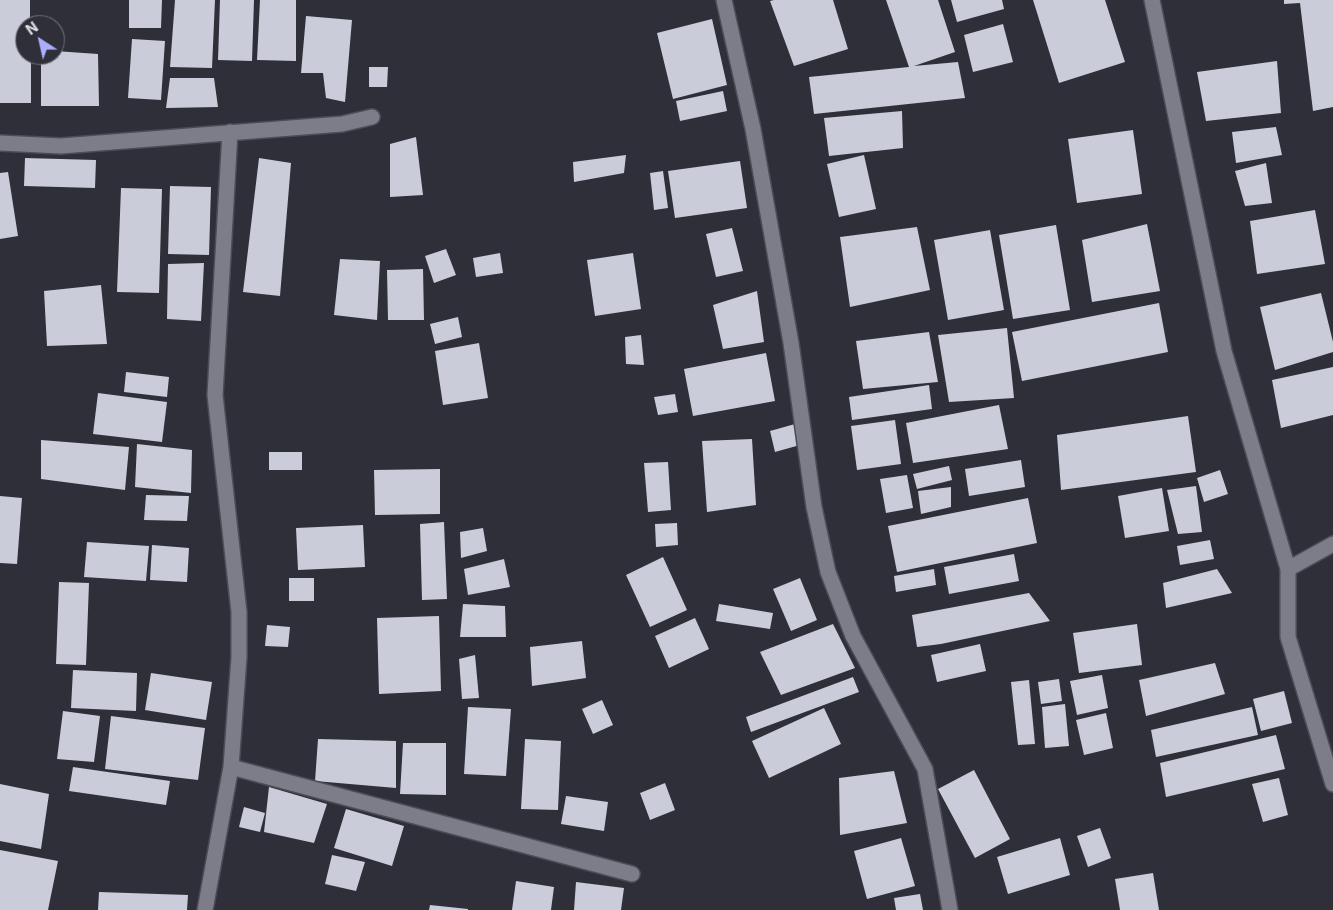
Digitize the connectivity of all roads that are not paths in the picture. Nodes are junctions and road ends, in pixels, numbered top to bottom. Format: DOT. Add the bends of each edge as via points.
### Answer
graph roads {
  1 [pos="724,0"];
  2 [pos="1152,0"];
  3 [pos="372,117"];
  4 [pos="230,132"];
  5 [pos="0,143"];
  6 [pos="1333,544"];
  7 [pos="1288,569"];
  8 [pos="231,767"];
  9 [pos="1333,784"];
  10 [pos="632,874"];
  11 [pos="205,910"];
  12 [pos="950,910"];
  1 -- 12 [label="street" via="776,255 814,507 828,572 853,636 925,769"];
  2 -- 7 [label="street" via="1224,351"];
  3 -- 4 [label="street" via="342,124"];
  4 -- 5 [label="street" via="61,146"];
  4 -- 8 [label="street" via="215,395 239,612"];
  6 -- 7 [label="street"];
  7 -- 9 [label="street" via="1288,637"];
  8 -- 10 [label="street"];
  8 -- 11 [label="street"];
}
